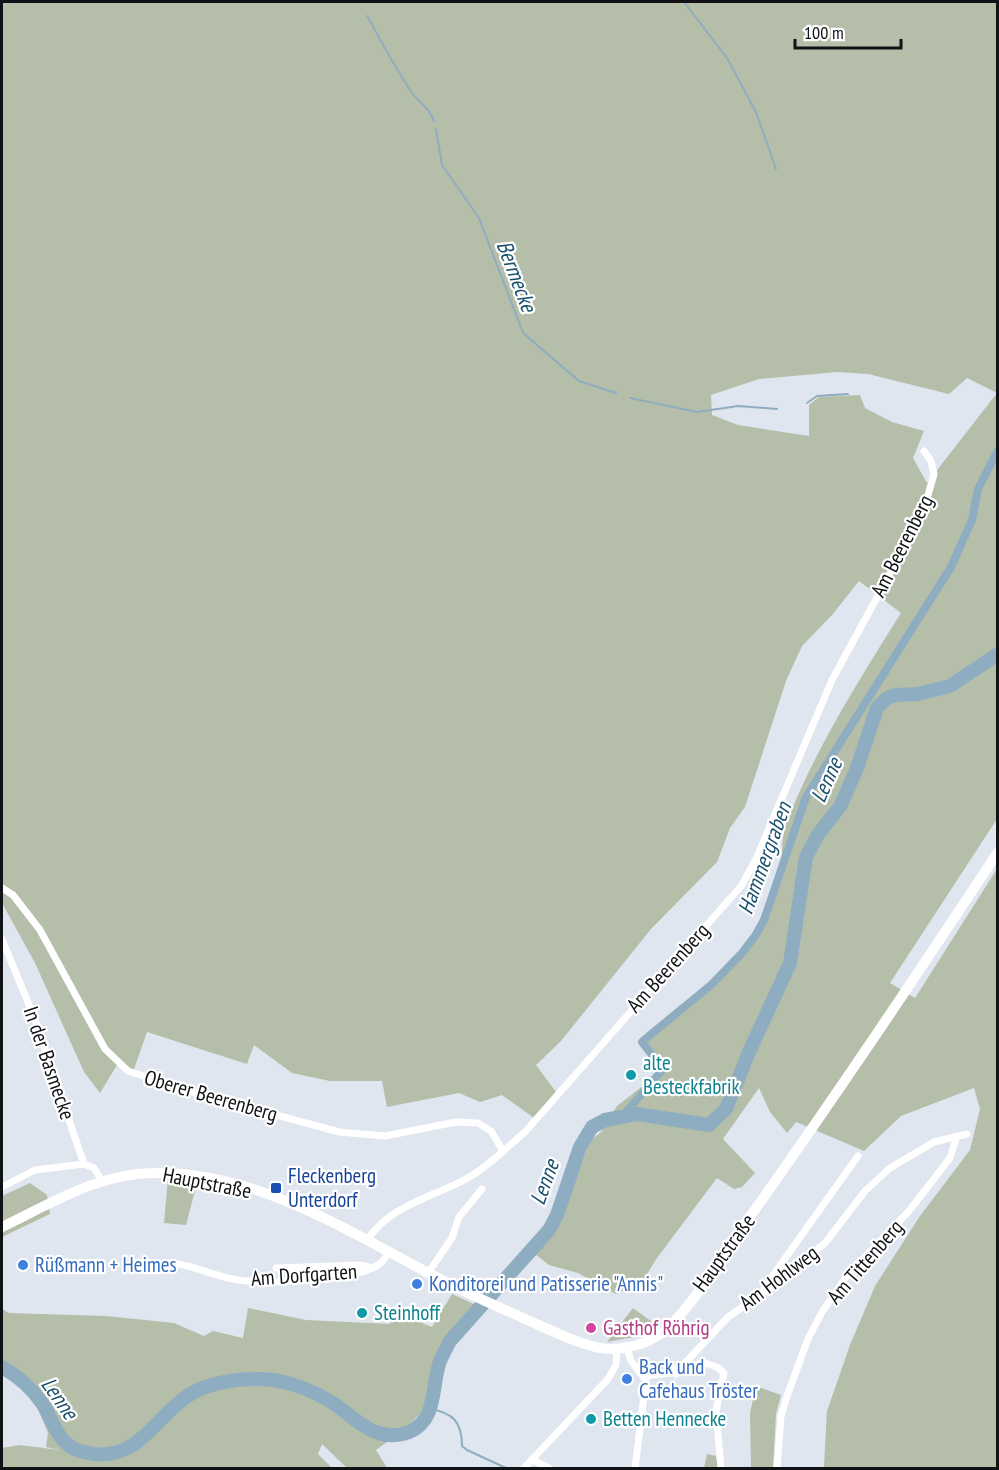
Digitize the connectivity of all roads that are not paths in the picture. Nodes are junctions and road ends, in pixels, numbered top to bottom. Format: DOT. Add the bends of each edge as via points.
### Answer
graph roads {
  1 [pos="924,452"];
  2 [pos="998,852"];
  3 [pos="2,888"];
  4 [pos="2,939"];
  5 [pos="967,1134"];
  6 [pos="957,1136"];
  7 [pos="503,1151"];
  8 [pos="858,1156"];
  9 [pos="84,1164"];
  10 [pos="102,1181"];
  11 [pos="2,1187"];
  12 [pos="480,1191"];
  13 [pos="2,1227"];
  14 [pos="368,1239"];
  15 [pos="390,1251"];
  16 [pos="165,1263"];
  17 [pos="276,1268"];
  18 [pos="373,1268"];
  19 [pos="428,1273"];
  20 [pos="761,1292"];
  21 [pos="622,1348"];
  22 [pos="670,1373"];
  23 [pos="644,1376"];
  24 [pos="533,1460"];
  25 [pos="524,1468"];
  26 [pos="549,1468"];
  27 [pos="634,1468"];
  28 [pos="721,1468"];
  29 [pos="777,1468"];
  1 -- 7 [label="street, Am Beerenberg" via="934,474 924,513 832,680 749,873 542,1114"];
  2 -- 21 [label="main road, Hauptstraße" via="823,1115 671,1323 655,1338"];
  3 -- 7 [label="street, Oberer Beerenberg" via="13,895 40,930 105,1049 128,1071 339,1132 385,1136 456,1122 478,1123 491,1131"];
  4 -- 9 [label="street, In der Basmecke" via="34,1017"];
  5 -- 6 [label="street, Am Hohlweg"];
  6 -- 20 [label="street, Am Hohlweg" via="916,1150 890,1167 865,1191 826,1242 782,1280"];
  6 -- 29 [label="street, Am Tittenberg" via="950,1158 909,1211 846,1277 822,1312 808,1339 781,1416"];
  7 -- 14 [label="street, Am Beerenberg" via="467,1178 390,1215"];
  8 -- 20 [label="street"];
  9 -- 10 [label="street, In der Basmecke" via="94,1168"];
  9 -- 11 [label="street" via="35,1170"];
  10 -- 13 [label="main road, Hauptstraße"];
  10 -- 14 [label="main road, Hauptstraße" via="155,1173 209,1179 272,1197"];
  12 -- 19 [label="street" via="459,1217 452,1238"];
  14 -- 15 [label="main road, Hauptstraße"];
  15 -- 18 [label="street, Am Dorfgarten"];
  15 -- 19 [label="main road, Hauptstraße"];
  16 -- 18 [label="street, Am Dorfgarten" via="249,1281 325,1278"];
  17 -- 18 [label="street, Am Dorfgarten"];
  19 -- 21 [label="main road, Hauptstraße" via="588,1345"];
  20 -- 22 [label="street, Am Hohlweg" via="728,1317 685,1363"];
  21 -- 23 [label="street"];
  21 -- 24 [label="street" via="608,1379"];
  22 -- 23 [label="street"];
  22 -- 28 [label="street" via="702,1362 724,1373 716,1411"];
  23 -- 27 [label="street"];
  24 -- 25 [label="street"];
  24 -- 26 [label="street"];
}
